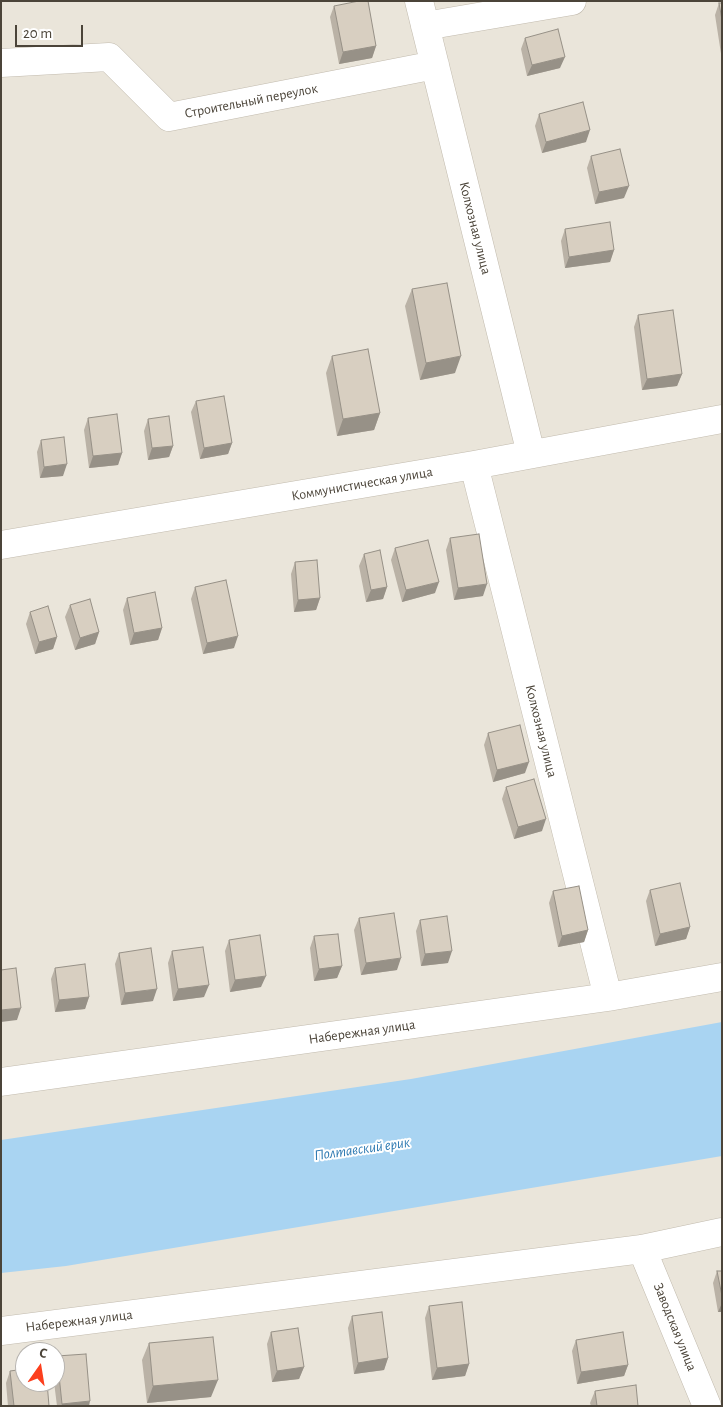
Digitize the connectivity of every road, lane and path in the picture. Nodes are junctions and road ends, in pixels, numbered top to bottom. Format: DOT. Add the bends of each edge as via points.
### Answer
graph roads {
  1 [pos="572,1"];
  2 [pos="422,13"];
  3 [pos="1,63"];
  4 [pos="435,65"];
  5 [pos="722,419"];
  6 [pos="531,454"];
  7 [pos="474,465"];
  8 [pos="1,544"];
  9 [pos="722,977"];
  10 [pos="608,997"];
  11 [pos="1,1082"];
  12 [pos="722,1232"];
  13 [pos="642,1249"];
  14 [pos="1,1331"];
  15 [pos="707,1406"];
  1 -- 2 [label="street"];
  2 -- 4 [label="street, Колхозная улица"];
  3 -- 4 [label="street, Строительный переулок" via="109,57 169,117"];
  4 -- 6 [label="street, Колхозная улица"];
  5 -- 6 [label="street, Коммунистическая улица"];
  6 -- 7 [label="street, Коммунистическая улица"];
  7 -- 8 [label="street, Коммунистическая улица"];
  7 -- 10 [label="street, Колхозная улица"];
  9 -- 10 [label="street, Набережная улица"];
  10 -- 11 [label="street, Набережная улица"];
  12 -- 13 [label="street, Набережная улица"];
  13 -- 14 [label="street, Набережная улица"];
  13 -- 15 [label="street, Заводская улица"];
}
